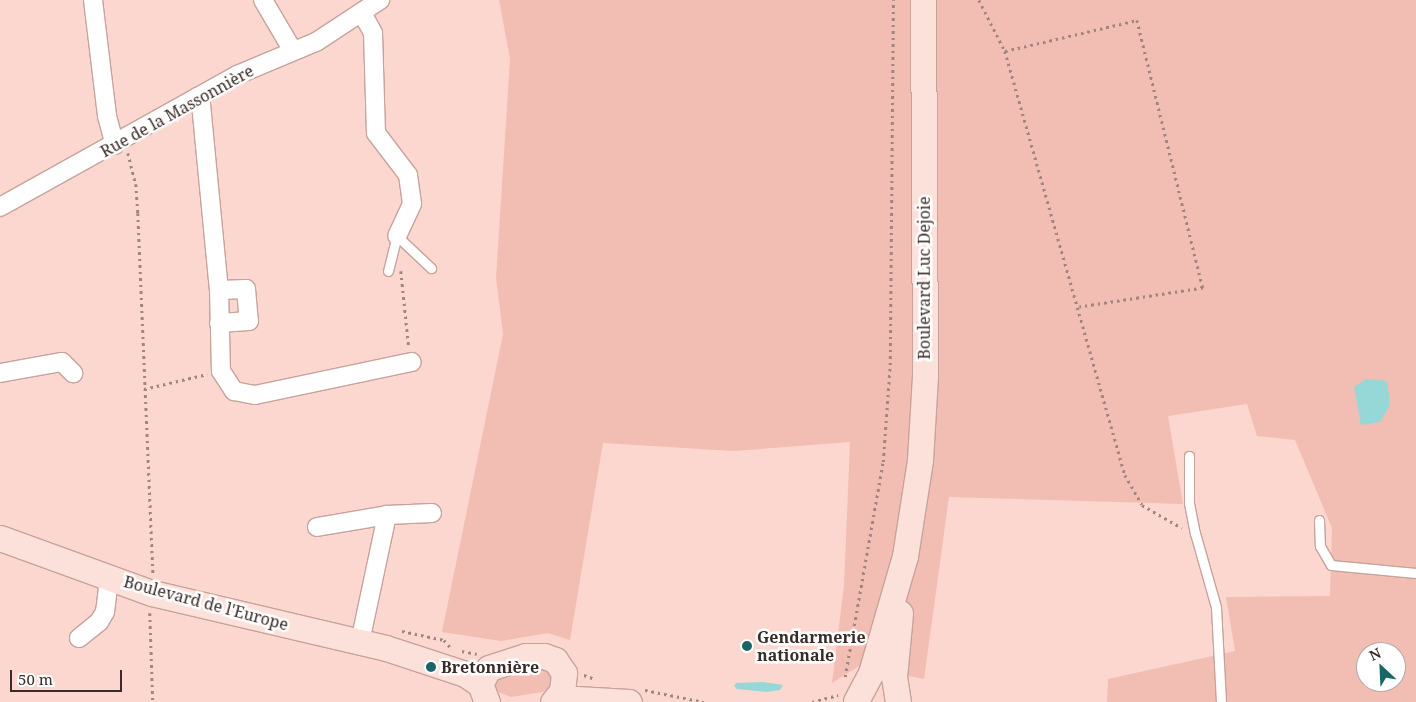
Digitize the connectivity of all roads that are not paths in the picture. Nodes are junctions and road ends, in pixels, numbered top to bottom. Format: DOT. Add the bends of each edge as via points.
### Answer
graph roads {
  1 [pos="93,0"];
  2 [pos="263,0"];
  3 [pos="380,0"];
  4 [pos="923,0"];
  5 [pos="362,13"];
  6 [pos="293,51"];
  7 [pos="197,97"];
  8 [pos="120,142"];
  9 [pos="0,207"];
  10 [pos="397,236"];
  11 [pos="432,268"];
  12 [pos="388,271"];
  13 [pos="219,290"];
  14 [pos="220,323"];
  15 [pos="412,362"];
  16 [pos="0,373"];
  17 [pos="73,373"];
  18 [pos="1189,456"];
  19 [pos="432,513"];
  20 [pos="387,515"];
  21 [pos="1319,520"];
  22 [pos="317,527"];
  23 [pos="0,538"];
  24 [pos="905,556"];
  25 [pos="1416,573"];
  26 [pos="110,578"];
  27 [pos="79,638"];
  28 [pos="360,642"];
  29 [pos="564,673"];
  30 [pos="488,683"];
  31 [pos="848,696"];
  32 [pos="556,700"];
  33 [pos="622,701"];
  34 [pos="887,702"];
  35 [pos="898,702"];
  36 [pos="1221,702"];
  1 -- 8 [label="street" via="107,116"];
  2 -- 6 [label="street"];
  3 -- 5 [label="street, Rue de la Massonnière"];
  4 -- 24 [label="main road, Boulevard Luc Dejoie" via="925,376 920,460"];
  5 -- 6 [label="street, Rue de la Massonnière" via="316,42"];
  5 -- 10 [label="street" via="373,33 376,133 408,175 412,204"];
  6 -- 7 [label="street, Rue de la Massonnière"];
  7 -- 8 [label="street, Rue de la Massonnière"];
  7 -- 13 [label="street" via="201,104"];
  8 -- 9 [label="street, Rue de la Massonnière"];
  10 -- 11 [label="lane"];
  10 -- 12 [label="lane"];
  13 -- 14 [label="street"];
  13 -- 14 [label="street" via="246,289 249,321"];
  14 -- 15 [label="street" via="221,371 234,391 255,395"];
  16 -- 17 [label="street" via="62,362"];
  18 -- 36 [label="lane" via="1189,503 1194,533 1216,607"];
  19 -- 20 [label="street"];
  20 -- 22 [label="street"];
  20 -- 28 [label="street"];
  21 -- 25 [label="lane" via="1320,546 1331,565"];
  23 -- 26 [label="main road, Boulevard de l'Europe"];
  24 -- 31 [label="main road, Boulevard Luc Dejoie" via="871,673"];
  24 -- 35 [label="main road, Boulevard Luc Dejoie" via="894,677"];
  26 -- 27 [label="street" via="105,612 99,622"];
  26 -- 28 [label="main road, Boulevard de l'Europe" via="152,593"];
  28 -- 30 [label="main road, Boulevard de l'Europe" via="403,648"];
  29 -- 30 [label="main road" via="555,660 526,656"];
  29 -- 32 [label="main road"];
  29 -- 33 [label="main road"];
  31 -- 34 [label="main road"];
  32 -- 33 [label="main road"];
}
